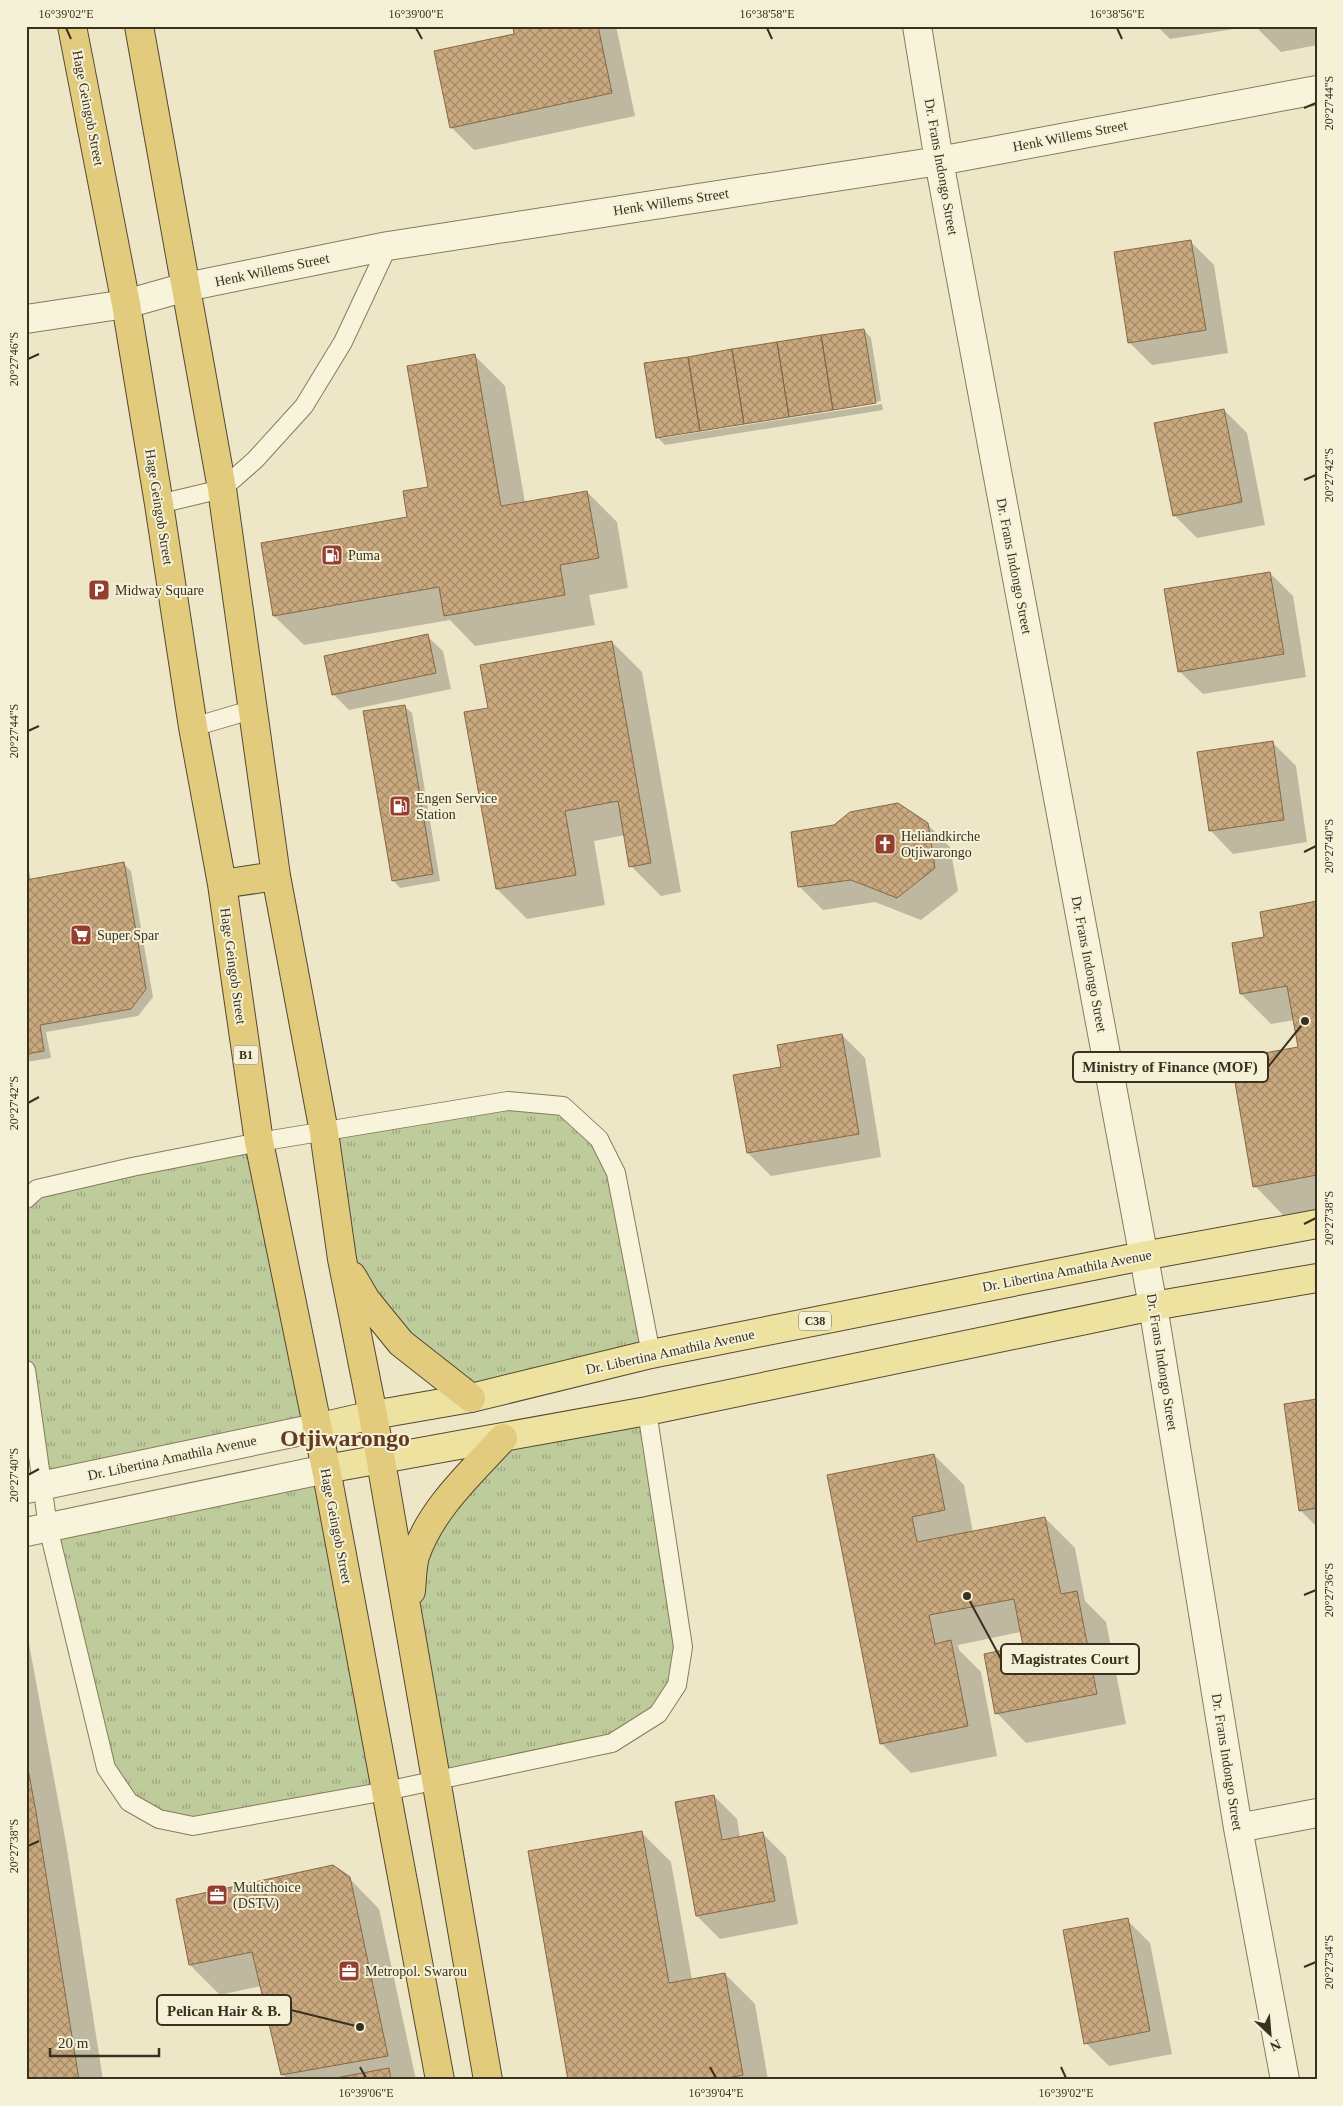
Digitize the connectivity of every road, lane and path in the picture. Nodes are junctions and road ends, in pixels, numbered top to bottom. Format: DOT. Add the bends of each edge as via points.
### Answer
graph roads {
  1 [pos="72,26"];
  2 [pos="139,26"];
  3 [pos="917,26"];
  4 [pos="1317,90"];
  5 [pos="939,161"];
  6 [pos="388,246"];
  7 [pos="186,287"];
  8 [pos="126,304"];
  9 [pos="26,319"];
  10 [pos="222,489"];
  11 [pos="159,504"];
  12 [pos="251,710"];
  13 [pos="192,727"];
  14 [pos="276,876"];
  15 [pos="222,884"];
  16 [pos="324,1132"];
  17 [pos="259,1142"];
  18 [pos="26,1199"];
  19 [pos="1317,1224"];
  20 [pos="1143,1256"];
  21 [pos="342,1260"];
  22 [pos="1317,1278"];
  23 [pos="1153,1306"];
  24 [pos="651,1354"];
  25 [pos="26,1371"];
  26 [pos="471,1398"];
  27 [pos="647,1411"];
  28 [pos="373,1415"];
  29 [pos="316,1428"];
  30 [pos="502,1438"];
  31 [pos="381,1460"];
  32 [pos="326,1469"];
  33 [pos="34,1487"];
  34 [pos="37,1530"];
  35 [pos="408,1626"];
  36 [pos="437,1781"];
  37 [pos="386,1792"];
  38 [pos="1317,1813"];
  39 [pos="1238,1828"];
  40 [pos="440,2080"];
  41 [pos="488,2080"];
  42 [pos="1285,2080"];
  1 -- 8 [label="highway, Hage Geingob Street / B1"];
  2 -- 7 [label="highway"];
  3 -- 5 [label="street, Dr. Frans Indongo Street"];
  4 -- 5 [label="street, Henk Willems Street"];
  5 -- 6 [label="street, Henk Willems Street"];
  5 -- 20 [label="street, Dr. Frans Indongo Street"];
  6 -- 7 [label="street, Henk Willems Street"];
  6 -- 10 [label="lane" via="343,342 304,406 255,460"];
  7 -- 8 [label="street, Henk Willems Street"];
  7 -- 10 [label="highway"];
  8 -- 9 [label="street, Henk Willems Street"];
  8 -- 11 [label="highway, Hage Geingob Street / B1"];
  10 -- 11 [label="lane"];
  10 -- 12 [label="highway"];
  11 -- 13 [label="highway, Hage Geingob Street / B1"];
  12 -- 13 [label="lane"];
  12 -- 14 [label="highway"];
  13 -- 15 [label="highway, Hage Geingob Street / B1"];
  14 -- 15 [label="highway"];
  14 -- 16 [label="highway"];
  15 -- 17 [label="highway, Hage Geingob Street / B1"];
  16 -- 17 [label="lane"];
  16 -- 21 [label="highway"];
  16 -- 24 [label="lane" via="508,1101 563,1106 599,1138 616,1173"];
  17 -- 18 [label="lane" via="37,1189"];
  17 -- 29 [label="highway, Hage Geingob Street / B1"];
  19 -- 20 [label="main road, Dr. Libertina Amathila Avenue / C38"];
  20 -- 23 [label="street, Dr. Frans Indongo Street"];
  20 -- 24 [label="main road, Dr. Libertina Amathila Avenue / C38"];
  21 -- 26 [label="highway" via="366,1300 401,1343"];
  21 -- 28 [label="highway"];
  22 -- 23 [label="main road"];
  23 -- 27 [label="main road"];
  23 -- 39 [label="street, Dr. Frans Indongo Street"];
  24 -- 26 [label="main road, Dr. Libertina Amathila Avenue / C38"];
  25 -- 33 [label="lane"];
  26 -- 28 [label="main road, Dr. Libertina Amathila Avenue / C38"];
  27 -- 30 [label="main road"];
  27 -- 36 [label="lane" via="683,1647 677,1685 658,1714 612,1743"];
  28 -- 29 [label="main road, Dr. Libertina Amathila Avenue / C38"];
  28 -- 31 [label="highway"];
  29 -- 32 [label="highway, Hage Geingob Street / B1"];
  29 -- 33 [label="street, Dr. Libertina Amathila Avenue"];
  30 -- 31 [label="main road"];
  30 -- 35 [label="highway" via="441,1506 427,1529 415,1558"];
  31 -- 32 [label="main road"];
  31 -- 35 [label="highway"];
  32 -- 34 [label="street"];
  32 -- 37 [label="highway, Hage Geingob Street / B1"];
  33 -- 34 [label="lane"];
  34 -- 37 [label="lane" via="106,1768 129,1802 159,1819 193,1826"];
  35 -- 36 [label="highway"];
  36 -- 37 [label="lane"];
  36 -- 41 [label="highway"];
  37 -- 40 [label="highway, Hage Geingob Street / B1"];
  38 -- 39 [label="street"];
  39 -- 42 [label="street, Dr. Frans Indongo Street"];
}
